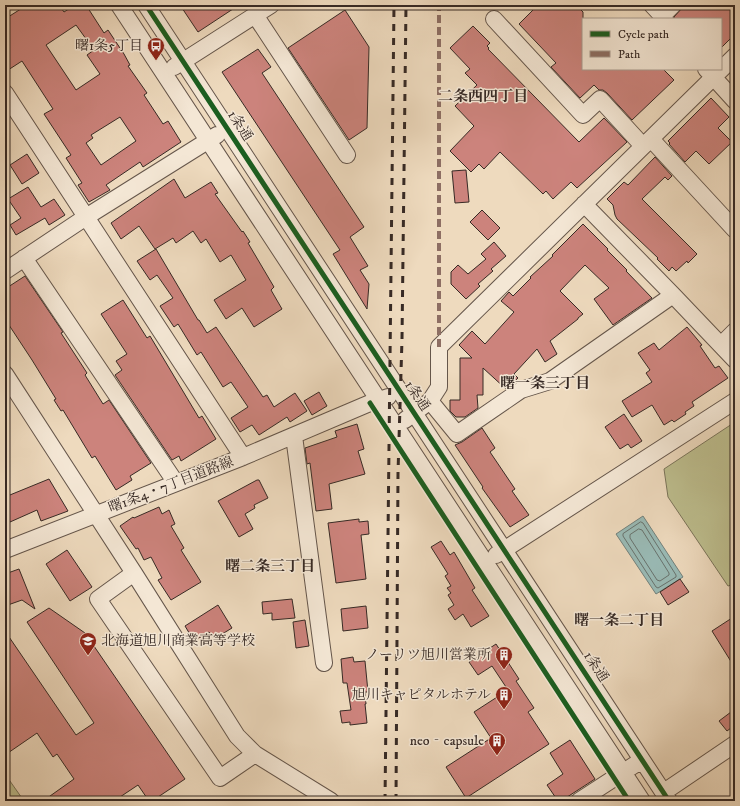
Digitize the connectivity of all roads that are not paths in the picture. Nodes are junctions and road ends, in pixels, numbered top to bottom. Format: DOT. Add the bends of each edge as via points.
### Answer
graph roads {
  1 [pos="119,5"];
  2 [pos="146,5"];
  3 [pos="271,5"];
  4 [pos="255,15"];
  5 [pos="494,19"];
  6 [pos="735,56"];
  7 [pos="183,61"];
  8 [pos="722,65"];
  9 [pos="710,73"];
  10 [pos="164,74"];
  11 [pos="5,93"];
  12 [pos="735,100"];
  13 [pos="227,128"];
  14 [pos="208,141"];
  15 [pos="647,142"];
  16 [pos="347,155"];
  17 [pos="584,204"];
  18 [pos="86,217"];
  19 [pos="735,230"];
  20 [pos="24,258"];
  21 [pos="5,271"];
  22 [pos="674,295"];
  23 [pos="735,331"];
  24 [pos="720,345"];
  25 [pos="735,360"];
  26 [pos="5,374"];
  27 [pos="400,392"];
  28 [pos="379,401"];
  29 [pos="430,401"];
  30 [pos="735,401"];
  31 [pos="414,413"];
  32 [pos="396,427"];
  33 [pos="294,436"];
  34 [pos="243,457"];
  35 [pos="176,483"];
  36 [pos="96,514"];
  37 [pos="5,550"];
  38 [pos="504,550"];
  39 [pos="485,563"];
  40 [pos="134,573"];
  41 [pos="324,663"];
  42 [pos="735,744"];
  43 [pos="255,754"];
  44 [pos="642,760"];
  45 [pos="623,772"];
  46 [pos="666,797"];
  47 [pos="331,801"];
  48 [pos="579,801"];
  49 [pos="642,801"];
  1 -- 10 [label="street"];
  2 -- 7 [label="street, 1条通"];
  3 -- 4 [label="street"];
  4 -- 7 [label="street"];
  4 -- 16 [label="street"];
  5 -- 15 [label="street" via="583,115 600,99"];
  6 -- 8 [label="street"];
  7 -- 10 [label="street"];
  7 -- 13 [label="street, 1条通"];
  9 -- 12 [label="street"];
  9 -- 15 [label="street"];
  10 -- 14 [label="street"];
  11 -- 18 [label="street"];
  13 -- 14 [label="street"];
  13 -- 27 [label="street, 1条通"];
  14 -- 18 [label="street"];
  14 -- 28 [label="street"];
  15 -- 17 [label="street"];
  15 -- 19 [label="street"];
  17 -- 22 [label="street"];
  17 -- 29 [label="street" via="439,347 439,387"];
  18 -- 20 [label="street"];
  18 -- 34 [label="street"];
  20 -- 21 [label="street"];
  20 -- 35 [label="street"];
  22 -- 24 [label="street"];
  22 -- 29 [label="street" via="550,381 521,390 457,434"];
  23 -- 24 [label="street"];
  24 -- 25 [label="street"];
  26 -- 36 [label="street, 曙1条4・7丁目道路線"];
  27 -- 28 [label="street, 曙1条4・7丁目道路線"];
  27 -- 31 [label="street, 1条通"];
  28 -- 32 [label="street"];
  28 -- 33 [label="street, 曙1条4・7丁目道路線"];
  29 -- 31 [label="street"];
  30 -- 38 [label="street"];
  31 -- 32 [label="street"];
  31 -- 38 [label="street, 1条通"];
  32 -- 39 [label="street"];
  33 -- 34 [label="street, 曙1条4・7丁目道路線"];
  33 -- 41 [label="street"];
  34 -- 35 [label="street, 曙1条4・7丁目道路線"];
  35 -- 36 [label="street, 曙1条4・7丁目道路線"];
  36 -- 37 [label="street"];
  36 -- 40 [label="street"];
  38 -- 39 [label="street"];
  38 -- 44 [label="street, 1条通"];
  39 -- 45 [label="street"];
  40 -- 43 [label="street" via="237,736"];
  40 -- 43 [label="street" via="98,599 220,778"];
  42 -- 46 [label="street"];
  43 -- 47 [label="street"];
  44 -- 45 [label="street"];
  44 -- 46 [label="street, 1条通"];
  45 -- 48 [label="street"];
  45 -- 49 [label="street"];
}
